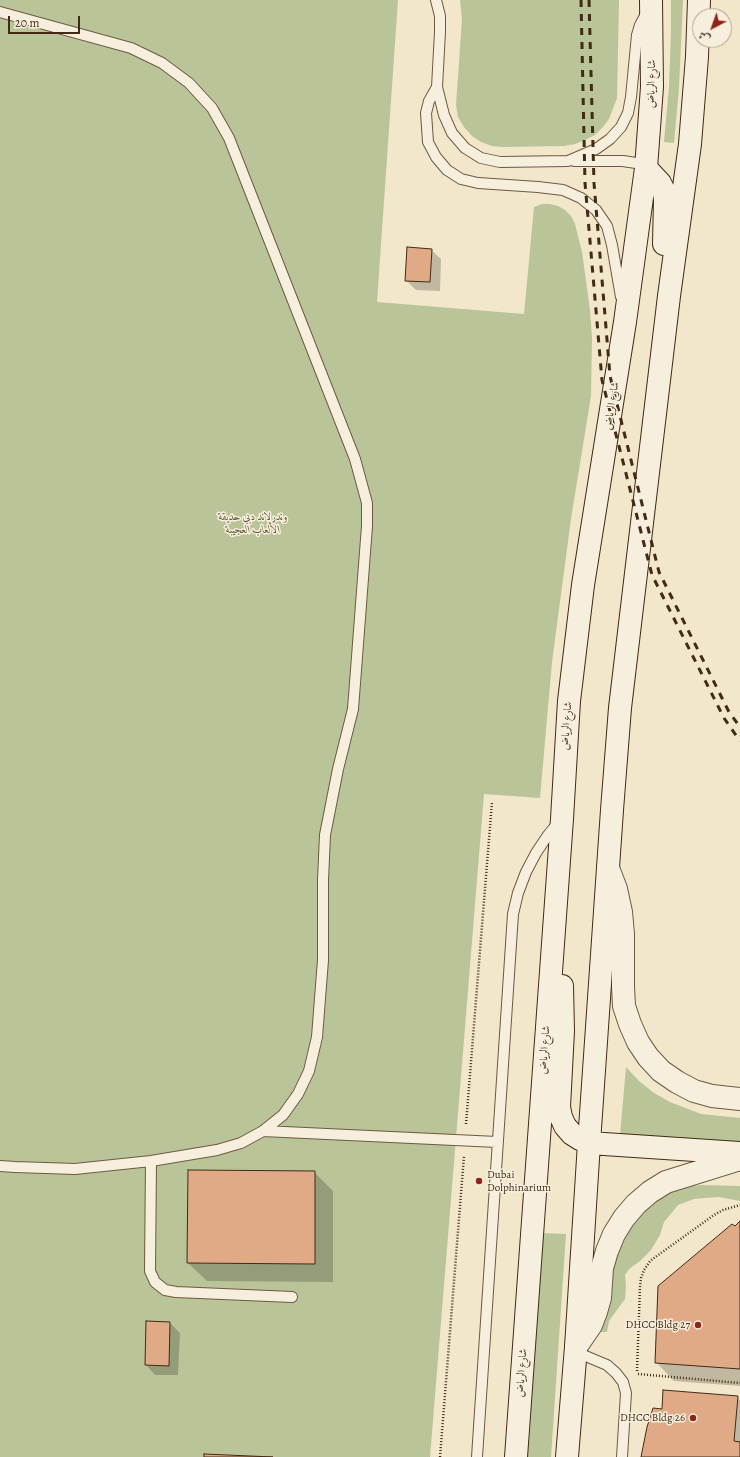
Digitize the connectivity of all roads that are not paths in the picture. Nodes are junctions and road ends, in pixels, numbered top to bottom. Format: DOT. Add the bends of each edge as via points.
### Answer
graph roads {
  1 [pos="436,0"];
  2 [pos="699,0"];
  3 [pos="651,3"];
  4 [pos="0,12"];
  5 [pos="437,87"];
  6 [pos="568,161"];
  7 [pos="646,168"];
  8 [pos="669,296"];
  9 [pos="625,322"];
  10 [pos="562,819"];
  11 [pos="608,868"];
  12 [pos="556,898"];
  13 [pos="740,1099"];
  14 [pos="263,1131"];
  15 [pos="498,1142"];
  16 [pos="589,1143"];
  17 [pos="740,1153"];
  18 [pos="740,1158"];
  19 [pos="152,1161"];
  20 [pos="0,1166"];
  21 [pos="292,1297"];
  22 [pos="576,1349"];
  23 [pos="477,1457"];
  24 [pos="516,1457"];
  25 [pos="567,1457"];
  26 [pos="622,1457"];
  1 -- 5 [label="lane" via="440,16"];
  2 -- 8 [label="main road" via="690,144"];
  3 -- 6 [label="lane" via="637,35 631,97 628,113 621,127 596,149"];
  3 -- 7 [label="main road, شارع الرياض" via="652,87"];
  4 -- 14 [label="lane" via="137,51 162,62 189,83 212,108 229,138 356,459 362,480 367,503 367,526 356,674 353,709 325,835 324,960 317,1037 309,1071 298,1094 283,1115"];
  5 -- 6 [label="lane" via="444,115 452,133 465,148 481,158 500,162"];
  5 -- 9 [label="lane" via="426,113 428,142 447,170 461,179 478,183 563,190 581,198 596,210 607,226 612,245"];
  6 -- 7 [label="lane" via="623,161"];
  7 -- 8 [label="main road" via="664,191 664,277"];
  7 -- 9 [label="main road, شارع الرياض"];
  8 -- 11 [label="main road" via="624,667"];
  9 -- 10 [label="main road, شارع الرياض" via="577,624 567,724"];
  10 -- 12 [label="main road, شارع الرياض"];
  10 -- 15 [label="lane" via="548,835 526,872 513,914"];
  11 -- 13 [label="main road" via="621,912 624,1006 638,1042 653,1062 677,1082 712,1096"];
  11 -- 16 [label="main road"];
  12 -- 16 [label="main road" via="563,997 559,1108 568,1130"];
  12 -- 24 [label="main road, شارع الرياض"];
  14 -- 15 [label="lane"];
  14 -- 19 [label="lane" via="241,1143 218,1150"];
  15 -- 23 [label="lane"];
  16 -- 17 [label="main road"];
  16 -- 22 [label="main road"];
  18 -- 22 [label="main road" via="666,1182 636,1204 624,1218 607,1250 596,1312"];
  19 -- 20 [label="lane" via="75,1169"];
  19 -- 21 [label="lane" via="150,1271 155,1282 165,1290 176,1292"];
  22 -- 25 [label="main road"];
  22 -- 26 [label="lane" via="607,1365 622,1382 626,1394"];
}
